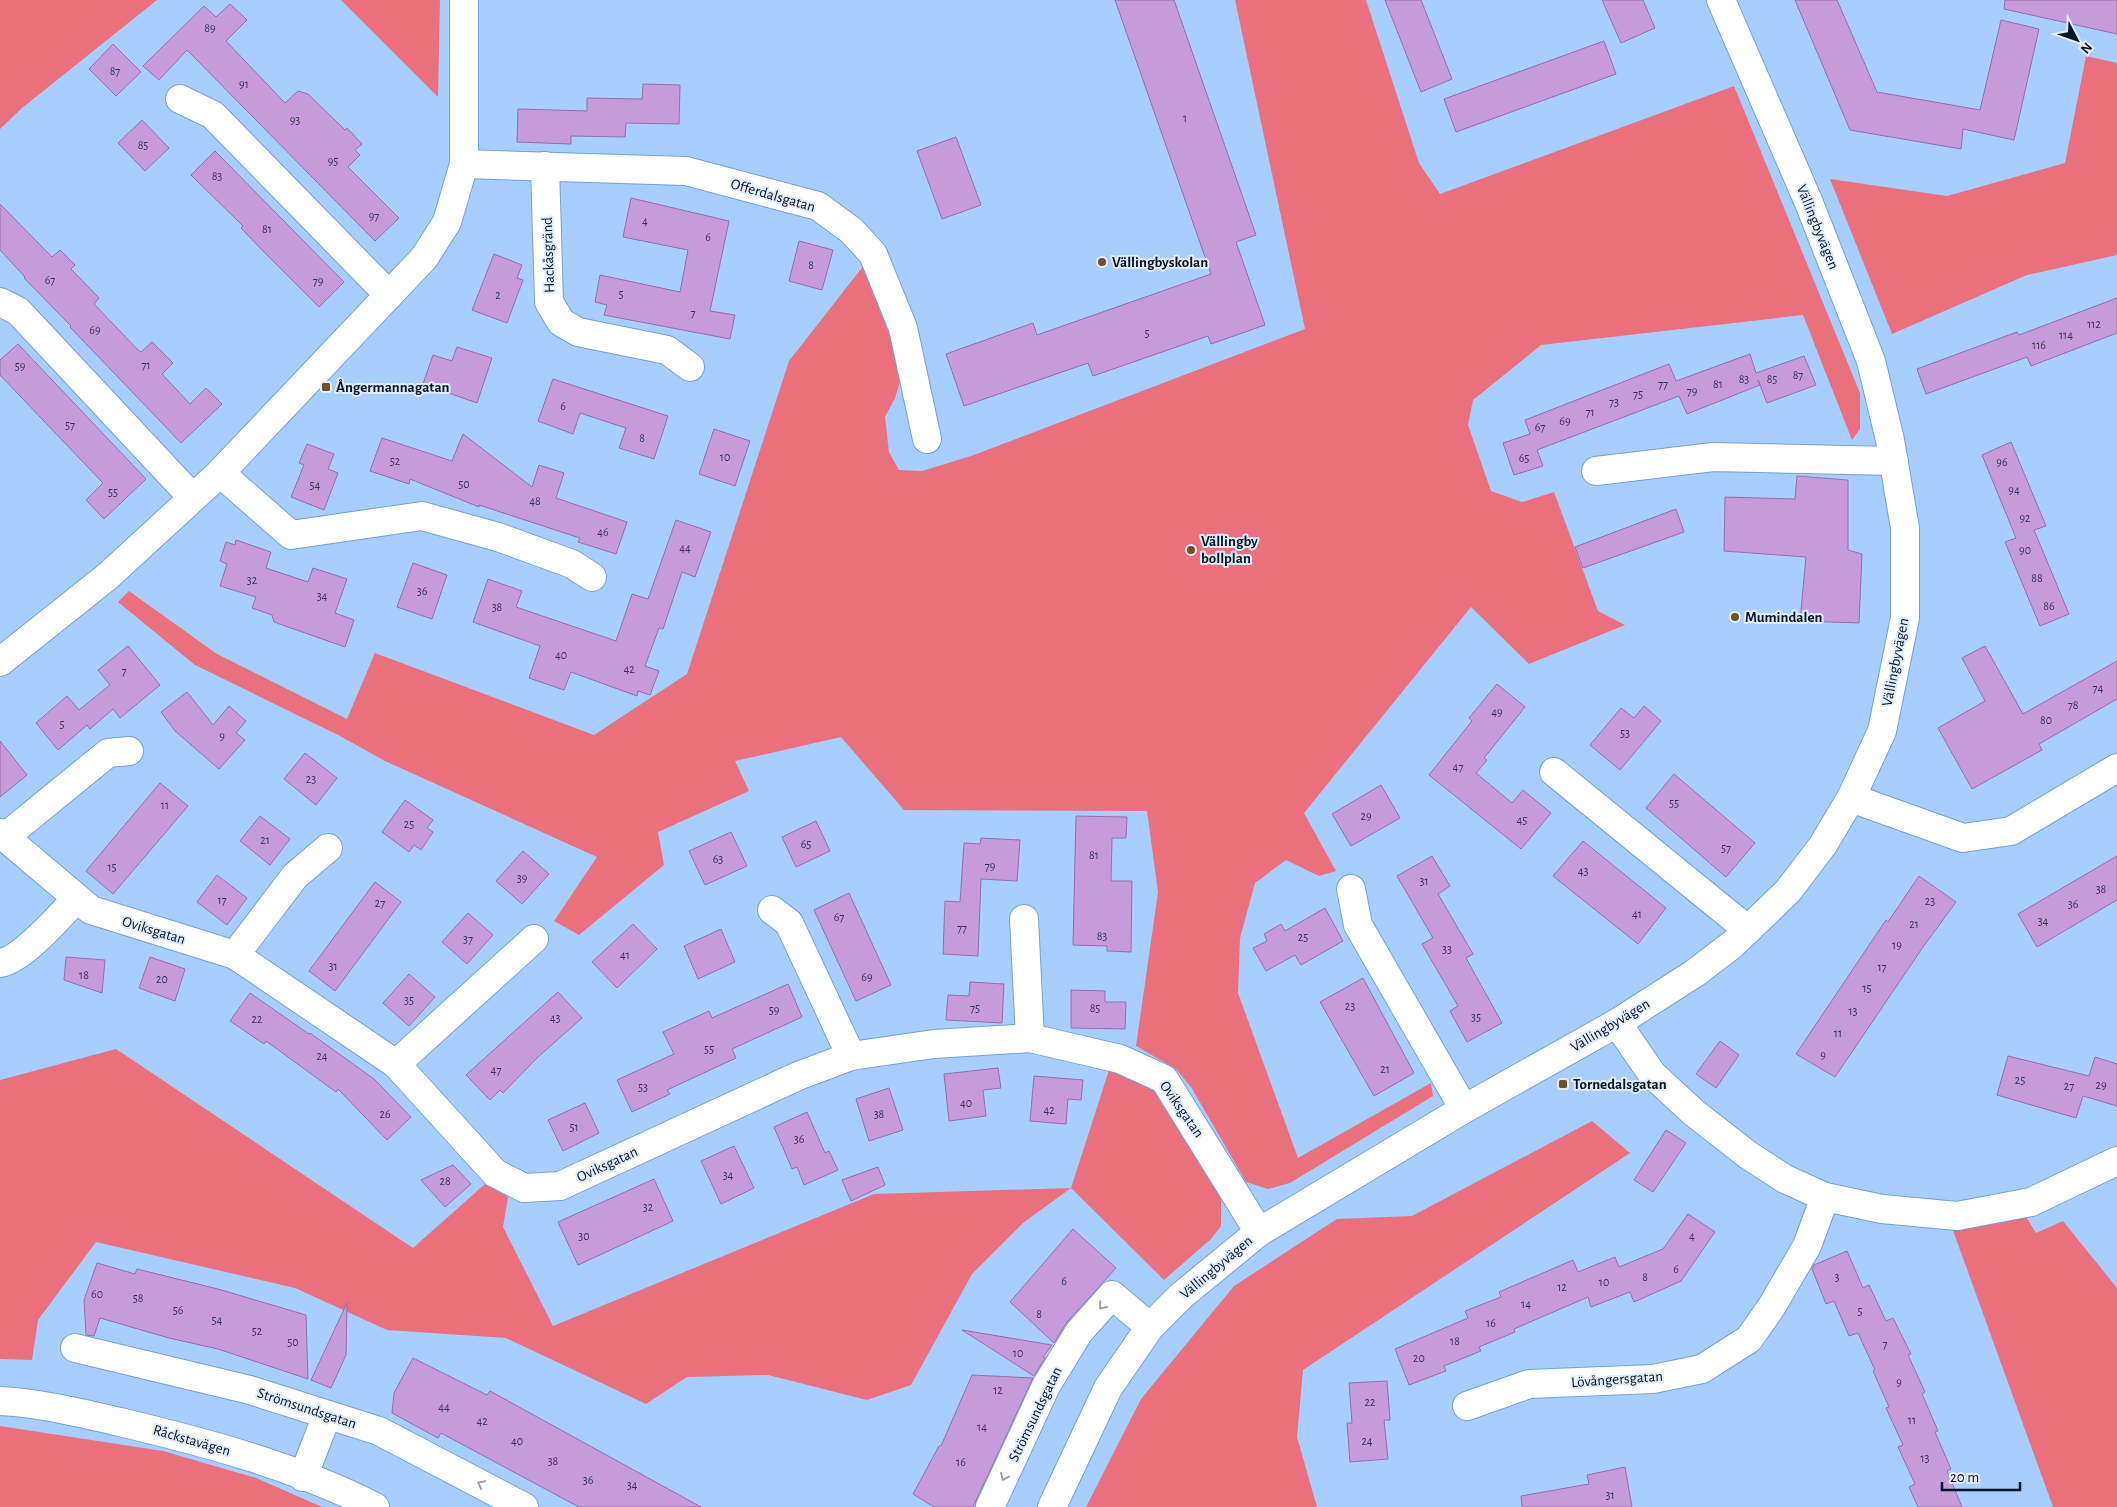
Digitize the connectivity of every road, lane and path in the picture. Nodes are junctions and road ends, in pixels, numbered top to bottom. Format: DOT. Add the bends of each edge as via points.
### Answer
graph roads {
  1 [pos="464,0"];
  2 [pos="1721,0"];
  3 [pos="180,99"];
  4 [pos="464,164"];
  5 [pos="545,166"];
  6 [pos="389,295"];
  7 [pos="0,302"];
  8 [pos="690,367"];
  9 [pos="927,439"];
  10 [pos="1894,461"];
  11 [pos="1596,471"];
  12 [pos="220,473"];
  13 [pos="192,497"];
  14 [pos="592,577"];
  15 [pos="0,662"];
  16 [pos="129,751"];
  17 [pos="2117,768"];
  18 [pos="1554,772"];
  19 [pos="1851,798"];
  20 [pos="2,835"];
  21 [pos="328,848"];
  22 [pos="1350,889"];
  23 [pos="76,899"];
  24 [pos="772,910"];
  25 [pos="1024,919"];
  26 [pos="1748,930"];
  27 [pos="534,939"];
  28 [pos="236,955"];
  29 [pos="0,963"];
  30 [pos="1617,1024"];
  31 [pos="1030,1038"];
  32 [pos="851,1056"];
  33 [pos="396,1064"];
  34 [pos="1464,1109"];
  35 [pos="2117,1162"];
  36 [pos="1825,1196"];
  37 [pos="1259,1232"];
  38 [pos="1150,1327"];
  39 [pos="75,1348"];
  40 [pos="0,1401"];
  41 [pos="1467,1406"];
  42 [pos="327,1415"];
  43 [pos="303,1477"];
  44 [pos="375,1507"];
  45 [pos="524,1507"];
  46 [pos="990,1507"];
  47 [pos="1052,1507"];
  1 -- 4 [label="street"];
  2 -- 10 [label="street, Vällingbyvägen" via="1809,203 1870,361"];
  3 -- 6 [label="street" via="213,115"];
  4 -- 5 [label="street, Offerdalsgatan"];
  4 -- 6 [label="street" via="446,222 424,258"];
  5 -- 8 [label="street, Hackåsgränd" via="549,302 561,322 578,332 666,350"];
  5 -- 9 [label="street, Offerdalsgatan" via="686,171 818,206 852,232 873,254 903,328"];
  6 -- 12 [label="street"];
  7 -- 13 [label="street" via="18,311"];
  10 -- 11 [label="street" via="1713,457"];
  10 -- 19 [label="street, Vällingbyvägen" via="1905,528 1905,618 1882,730"];
  12 -- 13 [label="street"];
  12 -- 14 [label="street" via="291,534 422,516 498,536 572,564"];
  13 -- 15 [label="street" via="108,576"];
  16 -- 20 [label="street, Oviksgatan" via="108,752"];
  17 -- 19 [label="street" via="2011,831 1963,838"];
  18 -- 26 [label="street"];
  19 -- 26 [label="street, Vällingbyvägen" via="1823,845 1788,891"];
  20 -- 23 [label="street, Oviksgatan"];
  21 -- 28 [label="street" via="295,876"];
  22 -- 34 [label="street" via="1358,924"];
  23 -- 28 [label="street, Oviksgatan" via="91,910"];
  23 -- 29 [label="street" via="38,937 7,962"];
  24 -- 32 [label="street" via="789,923"];
  25 -- 31 [label="street"];
  26 -- 30 [label="street, Vällingbyvägen" via="1695,973"];
  27 -- 33 [label="street"];
  28 -- 33 [label="street, Oviksgatan"];
  30 -- 34 [label="street, Vällingbyvägen"];
  30 -- 36 [label="street" via="1652,1074 1693,1112 1784,1179"];
  31 -- 32 [label="street, Oviksgatan" via="934,1044"];
  31 -- 37 [label="street, Oviksgatan" via="1120,1059 1164,1079"];
  32 -- 33 [label="street, Oviksgatan" via="798,1076 560,1186 524,1188 495,1173"];
  34 -- 37 [label="street, Vällingbyvägen"];
  35 -- 36 [label="street" via="2031,1202 1957,1216 1882,1208"];
  36 -- 41 [label="street, Lövångersgatan" via="1807,1246 1749,1339 1702,1369 1653,1379 1529,1384"];
  37 -- 38 [label="street, Vällingbyvägen" via="1181,1296"];
  38 -- 46 [label="street, Strömsundsgatan, one-way" via="1112,1295 1079,1332 1046,1386"];
  38 -- 47 [label="street, Vällingbyvägen" via="1108,1388"];
  39 -- 42 [label="street, Strömsundsgatan" via="250,1390"];
  40 -- 43 [label="street, Råckstavägen" via="86,1414 205,1442"];
  42 -- 43 [label="street"];
  45 -- 42 [label="street, Strömsundsgatan, one-way" via="379,1431"];
  43 -- 44 [label="street, Råckstavägen" via="347,1492"];
}
